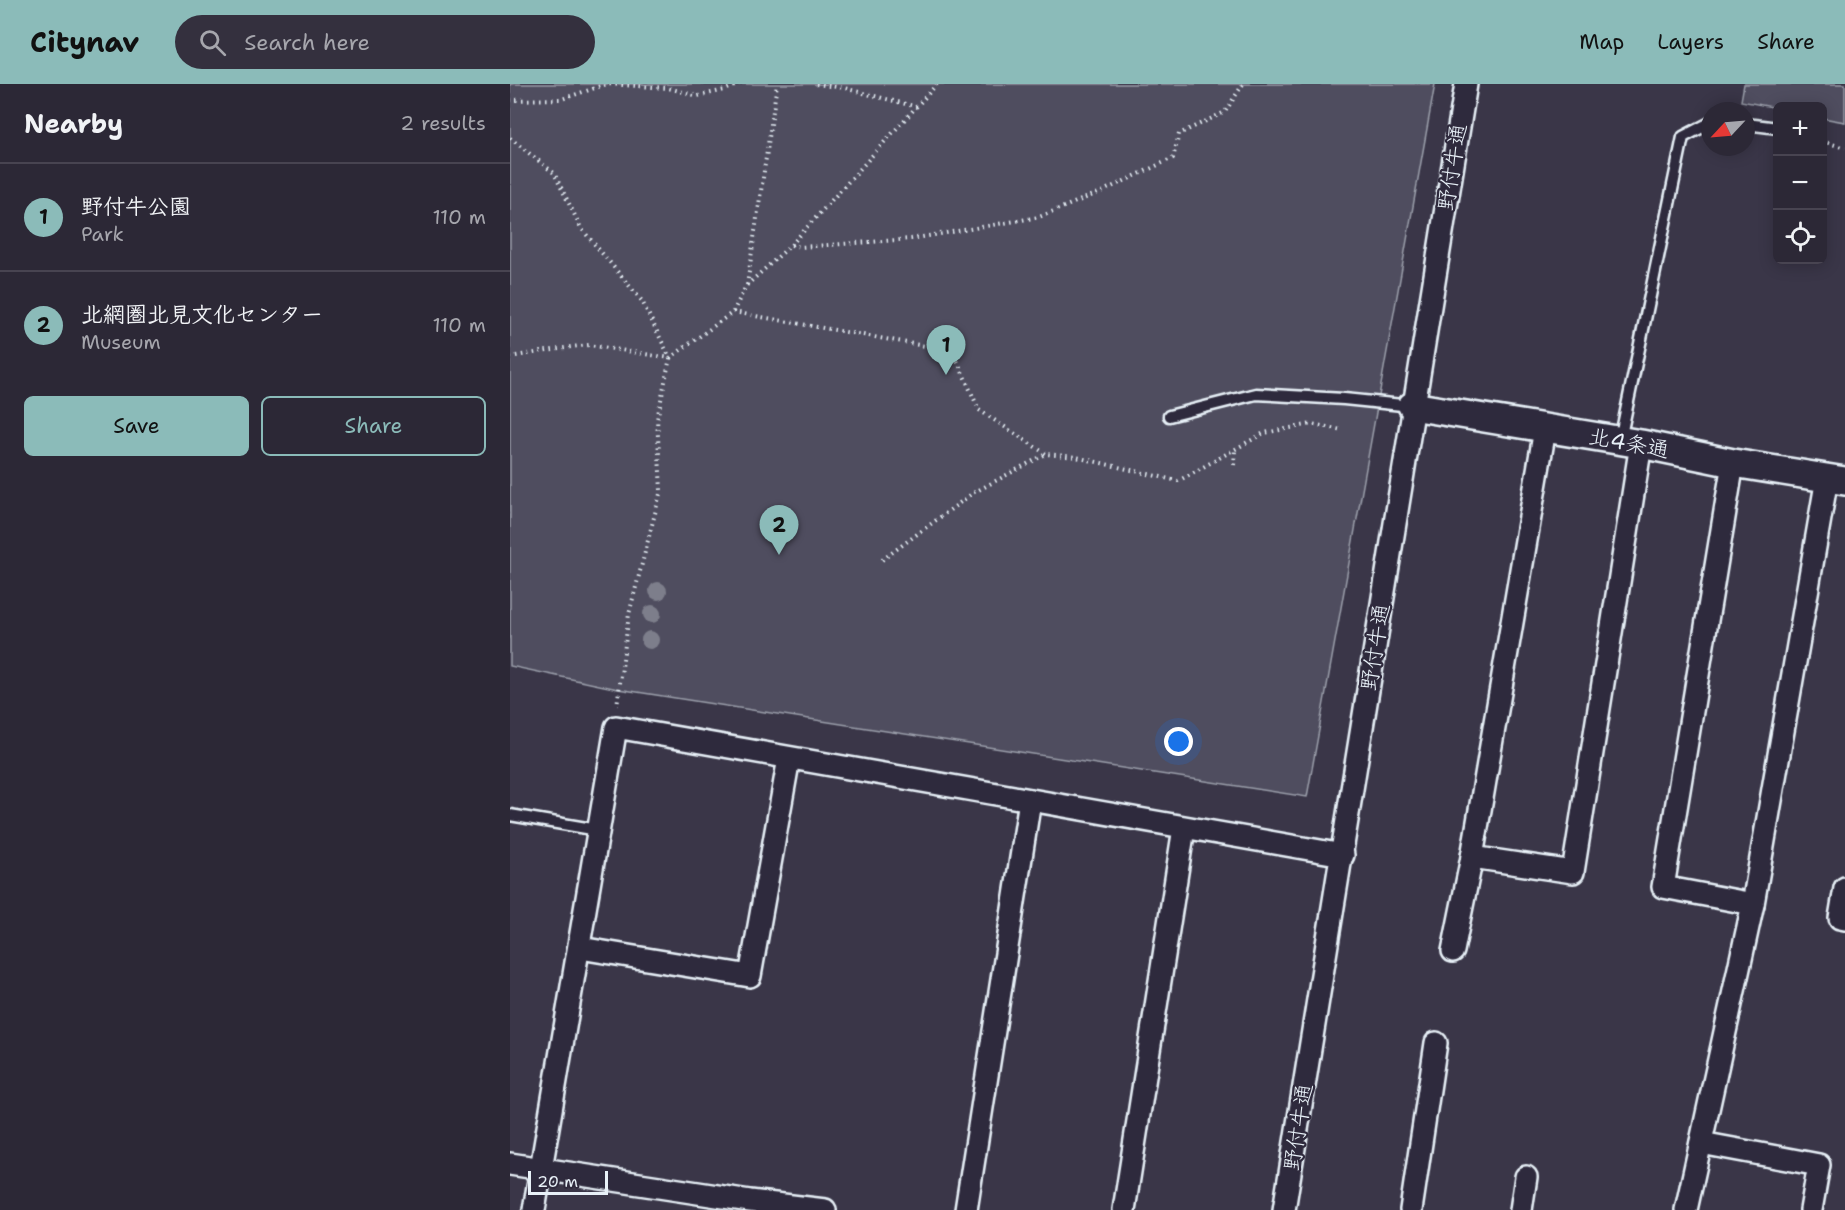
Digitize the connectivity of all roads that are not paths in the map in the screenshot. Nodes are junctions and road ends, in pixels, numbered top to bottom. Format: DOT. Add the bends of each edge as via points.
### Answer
graph roads {
  1 [pos="1466,84"];
  2 [pos="1755,125"];
  3 [pos="1773,127"];
  4 [pos="1701,128"];
  5 [pos="1412,406"];
  6 [pos="1169,416"];
  7 [pos="1545,429"];
  8 [pos="1630,442"];
  9 [pos="1733,463"];
  10 [pos="1836,480"];
  11 [pos="789,758"];
  12 [pos="1030,800"];
  13 [pos="510,815"];
  14 [pos="1184,828"];
  15 [pos="598,830"];
  16 [pos="1343,855"];
  17 [pos="1472,857"];
  18 [pos="1845,888"];
  19 [pos="1753,904"];
  20 [pos="1845,919"];
  21 [pos="580,948"];
  22 [pos="1453,951"];
  23 [pos="1436,1043"];
  24 [pos="1701,1143"];
  25 [pos="510,1164"];
  26 [pos="541,1169"];
  27 [pos="1526,1177"];
  28 [pos="749,1206"];
  29 [pos="534,1210"];
  30 [pos="825,1210"];
  31 [pos="966,1210"];
  32 [pos="1124,1210"];
  33 [pos="1284,1210"];
  34 [pos="1411,1210"];
  35 [pos="1521,1210"];
  36 [pos="1686,1210"];
  37 [pos="1811,1210"];
  1 -- 5 [label="street, 野付牛通"];
  2 -- 3 [label="lane"];
  4 -- 8 [label="lane" via="1683,137"];
  5 -- 6 [label="lane" via="1256,394"];
  5 -- 7 [label="street, 北4条通"];
  5 -- 16 [label="street, 野付牛通"];
  7 -- 8 [label="street, 北4条通"];
  7 -- 17 [label="street"];
  8 -- 9 [label="street, 北4条通"];
  8 -- 17 [label="street" via="1573,872"];
  9 -- 10 [label="street, 北4条通"];
  9 -- 19 [label="street" via="1663,887"];
  10 -- 19 [label="street"];
  11 -- 12 [label="street"];
  11 -- 15 [label="street" via="616,727"];
  11 -- 21 [label="street" via="750,976"];
  12 -- 14 [label="street"];
  12 -- 31 [label="street"];
  13 -- 15 [label="lane"];
  14 -- 16 [label="street"];
  14 -- 32 [label="street"];
  15 -- 21 [label="street"];
  16 -- 33 [label="street, 野付牛通"];
  17 -- 22 [label="street"];
  18 -- 20 [label="street" via="1840,918"];
  19 -- 24 [label="street"];
  21 -- 26 [label="street"];
  23 -- 34 [label="street"];
  24 -- 36 [label="street"];
  24 -- 37 [label="street" via="1819,1165"];
  25 -- 26 [label="street"];
  26 -- 28 [label="street"];
  26 -- 29 [label="street"];
  27 -- 35 [label="street"];
  28 -- 30 [label="street"];
}
